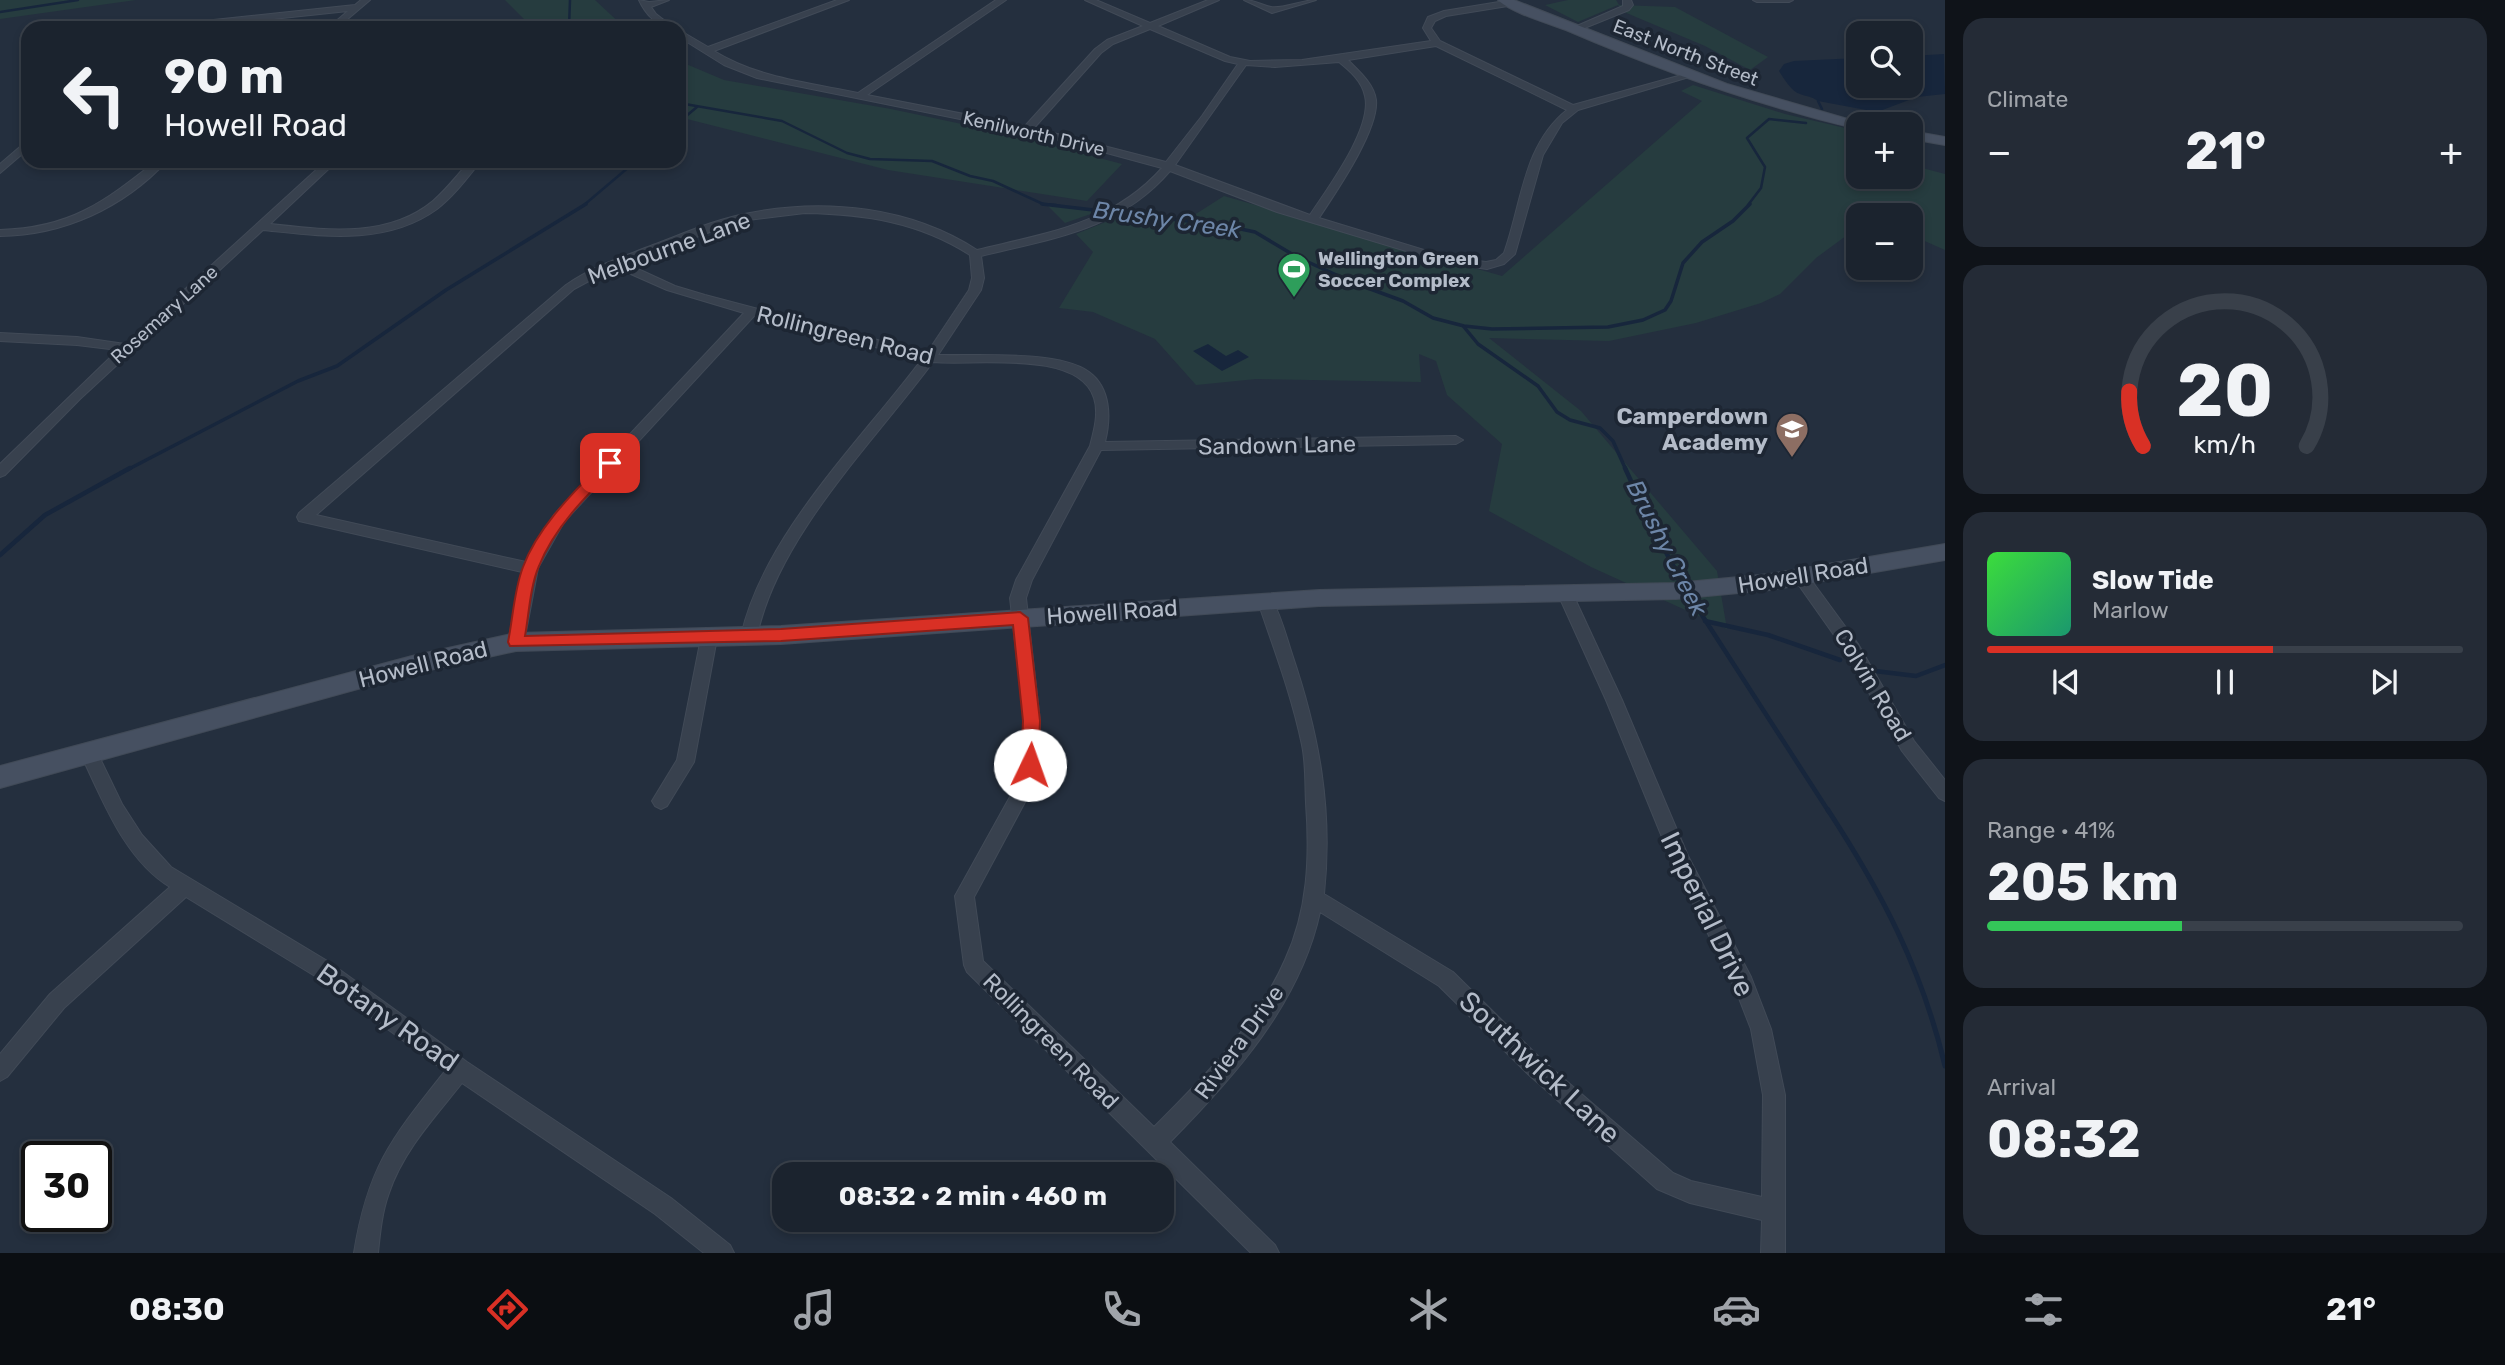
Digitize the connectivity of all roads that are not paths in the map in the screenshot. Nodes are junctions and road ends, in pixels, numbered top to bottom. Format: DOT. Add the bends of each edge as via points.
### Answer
graph roads {
  1 [pos="366,0"];
  2 [pos="665,0"];
  3 [pos="845,0"];
  4 [pos="1002,0"];
  5 [pos="1089,0"];
  6 [pos="1215,0"];
  7 [pos="1248,0"];
  8 [pos="1312,0"];
  9 [pos="1627,0"];
  10 [pos="1757,0"];
  11 [pos="1789,0"];
  12 [pos="1508,1"];
  13 [pos="644,3"];
  14 [pos="357,7"];
  15 [pos="230,21"];
  16 [pos="340,21"];
  17 [pos="663,21"];
  18 [pos="1148,26"];
  19 [pos="1574,29"];
  20 [pos="686,38"];
  21 [pos="1437,43"];
  22 [pos="707,51"];
  23 [pos="1339,57"];
  24 [pos="1242,64"];
  25 [pos="1686,75"];
  26 [pos="862,94"];
  27 [pos="1573,109"];
  28 [pos="1846,122"];
  29 [pos="1028,128"];
  30 [pos="1923,137"];
  31 [pos="1945,141"];
  32 [pos="21,150"];
  33 [pos="1168,166"];
  34 [pos="152,168"];
  35 [pos="324,168"];
  36 [pos="469,168"];
  37 [pos="0,170"];
  38 [pos="1312,220"];
  39 [pos="261,226"];
  40 [pos="1,234"];
  41 [pos="975,254"];
  42 [pos="616,263"];
  43 [pos="752,311"];
  44 [pos="0,337"];
  45 [pos="128,348"];
  46 [pos="929,358"];
  47 [pos="1456,440"];
  48 [pos="1097,446"];
  49 [pos="0,471"];
  50 [pos="1945,552"];
  51 [pos="530,568"];
  52 [pos="1801,577"];
  53 [pos="1565,592"];
  54 [pos="1266,602"];
  55 [pos="1020,618"];
  56 [pos="749,636"];
  57 [pos="709,638"];
  58 [pos="516,642"];
  59 [pos="89,753"];
  60 [pos="0,777"];
  61 [pos="1945,793"];
  62 [pos="661,801"];
  63 [pos="185,886"];
  64 [pos="1314,898"];
  65 [pos="460,1069"];
  66 [pos="0,1070"];
  67 [pos="1154,1143"];
  68 [pos="1774,1211"];
  69 [pos="366,1253"];
  70 [pos="722,1253"];
  71 [pos="1267,1253"];
  72 [pos="1773,1253"];
  1 -- 14 [label="street"];
  2 -- 13 [label="street"];
  3 -- 22 [label="street"];
  4 -- 26 [label="street"];
  5 -- 18 [label="street"];
  6 -- 18 [label="street"];
  7 -- 8 [label="street" via="1272,10"];
  9 -- 19 [label="street" via="1626,8"];
  10 -- 11 [label="street"];
  12 -- 19 [label="main road, East North Street"];
  12 -- 21 [label="street" via="1433,18 1427,28"];
  13 -- 17 [label="street"];
  14 -- 15 [label="street"];
  14 -- 16 [label="street"];
  18 -- 24 [label="street"];
  18 -- 29 [label="street" via="1101,48"];
  19 -- 25 [label="main road, East North Street"];
  20 -- 22 [label="street, Kenilworth Drive"];
  21 -- 23 [label="street"];
  21 -- 27 [label="street"];
  22 -- 26 [label="street, Kenilworth Drive" via="760,76"];
  23 -- 24 [label="street" via="1280,65"];
  23 -- 38 [label="street" via="1364,83 1372,109"];
  24 -- 33 [label="street"];
  25 -- 27 [label="street"];
  25 -- 28 [label="main road, East North Street"];
  26 -- 29 [label="street, Kenilworth Drive"];
  27 -- 38 [label="street, Kenilworth Drive" via="1543,144 1511,251 1500,262 1467,265"];
  29 -- 33 [label="street, Kenilworth Drive"];
  30 -- 31 [label="main road"];
  32 -- 37 [label="street"];
  33 -- 38 [label="street, Kenilworth Drive"];
  33 -- 41 [label="street" via="1127,206"];
  34 -- 40 [label="street" via="80,220"];
  35 -- 39 [label="street, Rosemary Lane"];
  36 -- 39 [label="street" via="435,204 388,227 343,233"];
  39 -- 45 [label="street, Rosemary Lane"];
  41 -- 42 [label="street, Melbourne Lane" via="951,237 916,225 805,210 735,219"];
  41 -- 46 [label="street" via="975,290"];
  42 -- 43 [label="street, Rollingreen Road" via="671,288"];
  42 -- 51 [label="street, Melbourne Lane" via="570,287 304,517"];
  43 -- 46 [label="street, Rollingreen Road"];
  43 -- 51 [label="street" via="574,500"];
  44 -- 45 [label="street"];
  45 -- 49 [label="street, Rosemary Lane"];
  46 -- 48 [label="street, Rollingreen Road" via="1041,361 1078,371 1093,383 1101,399"];
  46 -- 56 [label="street" via="831,483 780,557 758,596"];
  47 -- 48 [label="street, Sandown Lane"];
  48 -- 55 [label="street, Rollingreen Road" via="1024,580 1018,598"];
  50 -- 52 [label="main road, Howell Road"];
  51 -- 58 [label="street"];
  52 -- 53 [label="main road, Howell Road" via="1725,587"];
  52 -- 61 [label="street, Colvin Road" via="1852,648 1908,746"];
  53 -- 54 [label="main road, Howell Road"];
  53 -- 68 [label="street, Imperial Drive" via="1680,859 1762,1029 1774,1096"];
  54 -- 55 [label="main road, Howell Road"];
  54 -- 64 [label="street, Riviera Drive" via="1311,747 1317,823"];
  55 -- 56 [label="main road, Howell Road"];
  55 -- 67 [label="street, Rollingreen Road" via="1032,721 1030,765 1020,797 964,896 974,965"];
  56 -- 57 [label="main road, Howell Road"];
  57 -- 58 [label="main road, Howell Road"];
  57 -- 62 [label="street" via="684,762"];
  58 -- 59 [label="main road, Howell Road" via="412,665"];
  59 -- 60 [label="main road, Howell Road"];
  59 -- 63 [label="street, Botany Road" via="136,841 164,873"];
  63 -- 65 [label="street, Botany Road" via="322,969"];
  63 -- 66 [label="street" via="57,1001"];
  64 -- 67 [label="street, Riviera Drive" via="1300,947 1270,1006 1213,1084"];
  64 -- 68 [label="street, Southwick Lane" via="1446,979 1535,1067 1665,1181 1690,1192"];
  65 -- 69 [label="street" via="387,1170 376,1195"];
  65 -- 70 [label="street, Botany Road" via="663,1206"];
  67 -- 71 [label="street, Rollingreen Road"];
  68 -- 72 [label="street, Imperial Drive"];
}
